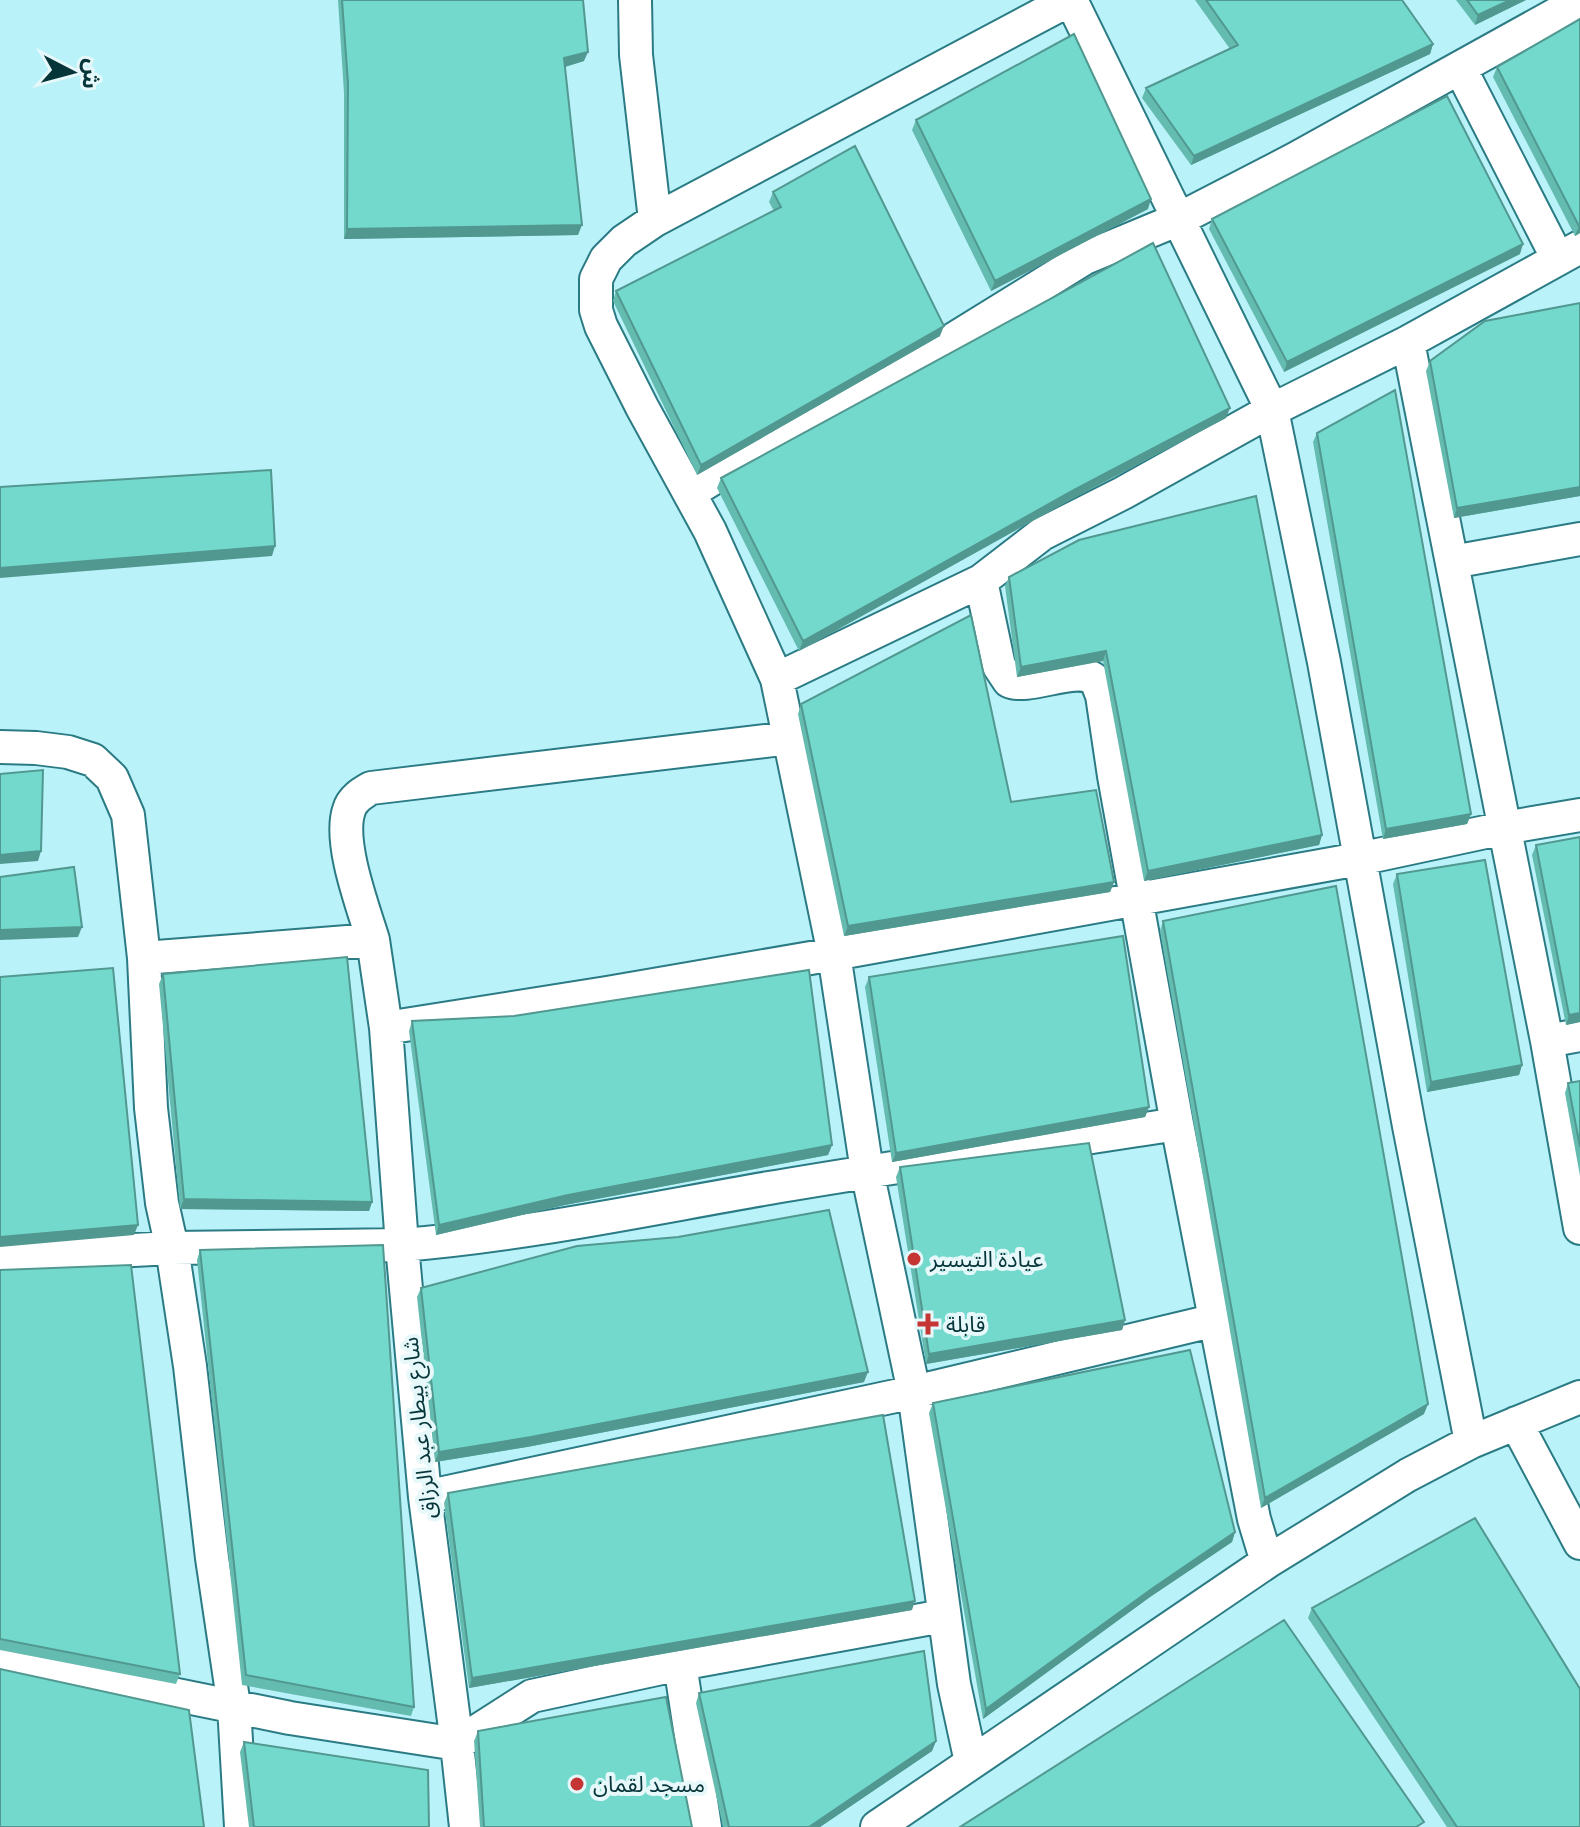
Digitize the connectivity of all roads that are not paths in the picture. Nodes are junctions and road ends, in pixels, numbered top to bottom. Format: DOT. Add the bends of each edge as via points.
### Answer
graph roads {
  1 [pos="635,0"];
  2 [pos="1070,0"];
  3 [pos="1580,1"];
  4 [pos="1460,68"];
  5 [pos="1179,219"];
  6 [pos="655,220"];
  7 [pos="1569,253"];
  8 [pos="1408,342"];
  9 [pos="1272,410"];
  10 [pos="689,493"];
  11 [pos="1580,539"];
  12 [pos="1452,562"];
  13 [pos="981,581"];
  14 [pos="777,679"];
  15 [pos="790,738"];
  16 [pos="0,747"];
  17 [pos="1580,815"];
  18 [pos="1504,828"];
  19 [pos="1359,859"];
  20 [pos="1137,899"];
  21 [pos="373,940"];
  22 [pos="834,954"];
  23 [pos="144,958"];
  24 [pos="386,1028"];
  25 [pos="1580,1035"];
  26 [pos="1547,1041"];
  27 [pos="1177,1124"];
  28 [pos="867,1171"];
  29 [pos="1580,1228"];
  30 [pos="402,1245"];
  31 [pos="172,1248"];
  32 [pos="0,1257"];
  33 [pos="1216,1320"];
  34 [pos="914,1392"];
  35 [pos="1580,1397"];
  36 [pos="1516,1423"];
  37 [pos="1471,1442"];
  38 [pos="425,1497"];
  39 [pos="1580,1543"];
  40 [pos="1267,1562"];
  41 [pos="943,1616"];
  42 [pos="0,1659"];
  43 [pos="680,1664"];
  44 [pos="234,1706"];
  45 [pos="457,1744"];
  46 [pos="971,1762"];
  47 [pos="241,1827"];
  48 [pos="466,1827"];
  49 [pos="705,1827"];
  50 [pos="877,1827"];
  1 -- 6 [label="street"];
  2 -- 5 [label="street"];
  2 -- 6 [label="street"];
  3 -- 4 [label="street"];
  4 -- 5 [label="street"];
  4 -- 7 [label="street"];
  5 -- 9 [label="street"];
  5 -- 10 [label="street" via="1085,258"];
  6 -- 10 [label="street" via="606,259 596,279 596,310"];
  7 -- 8 [label="street"];
  8 -- 9 [label="street"];
  8 -- 12 [label="street"];
  9 -- 13 [label="street" via="1042,534"];
  9 -- 19 [label="street"];
  10 -- 14 [label="street"];
  11 -- 12 [label="street"];
  12 -- 18 [label="street"];
  13 -- 14 [label="street"];
  13 -- 20 [label="street" via="999,666 1009,681 1021,685 1081,674 1098,683"];
  14 -- 15 [label="street"];
  15 -- 21 [label="street, شارع بيطار عبد الرزاق" via="371,788 349,808 346,830"];
  15 -- 22 [label="street"];
  16 -- 23 [label="street" via="68,752 93,760 112,778 128,815"];
  17 -- 18 [label="street"];
  18 -- 19 [label="street"];
  18 -- 26 [label="street"];
  19 -- 20 [label="street"];
  19 -- 37 [label="street"];
  20 -- 22 [label="street"];
  20 -- 27 [label="street"];
  21 -- 23 [label="street"];
  21 -- 24 [label="street, شارع بيطار عبد الرزاق"];
  22 -- 24 [label="street"];
  22 -- 28 [label="street"];
  23 -- 31 [label="street" via="151,1108"];
  24 -- 30 [label="street, شارع بيطار عبد الرزاق"];
  25 -- 26 [label="street"];
  26 -- 29 [label="street"];
  27 -- 28 [label="street"];
  27 -- 33 [label="street"];
  28 -- 30 [label="street" via="569,1223"];
  28 -- 34 [label="street"];
  30 -- 31 [label="street"];
  30 -- 38 [label="street, شارع بيطار عبد الرزاق"];
  31 -- 32 [label="street"];
  31 -- 44 [label="street"];
  33 -- 34 [label="street"];
  33 -- 40 [label="street"];
  34 -- 38 [label="street"];
  34 -- 41 [label="street"];
  35 -- 36 [label="street"];
  36 -- 37 [label="street"];
  36 -- 39 [label="street"];
  37 -- 40 [label="street"];
  38 -- 45 [label="street, شارع بيطار عبد الرزاق"];
  40 -- 46 [label="street"];
  41 -- 43 [label="street"];
  41 -- 46 [label="street"];
  42 -- 44 [label="street"];
  43 -- 45 [label="street" via="532,1696"];
  43 -- 49 [label="street"];
  44 -- 45 [label="street"];
  44 -- 47 [label="street"];
  45 -- 48 [label="street, شارع بيطار عبد الرزاق"];
  46 -- 50 [label="street"];
}
